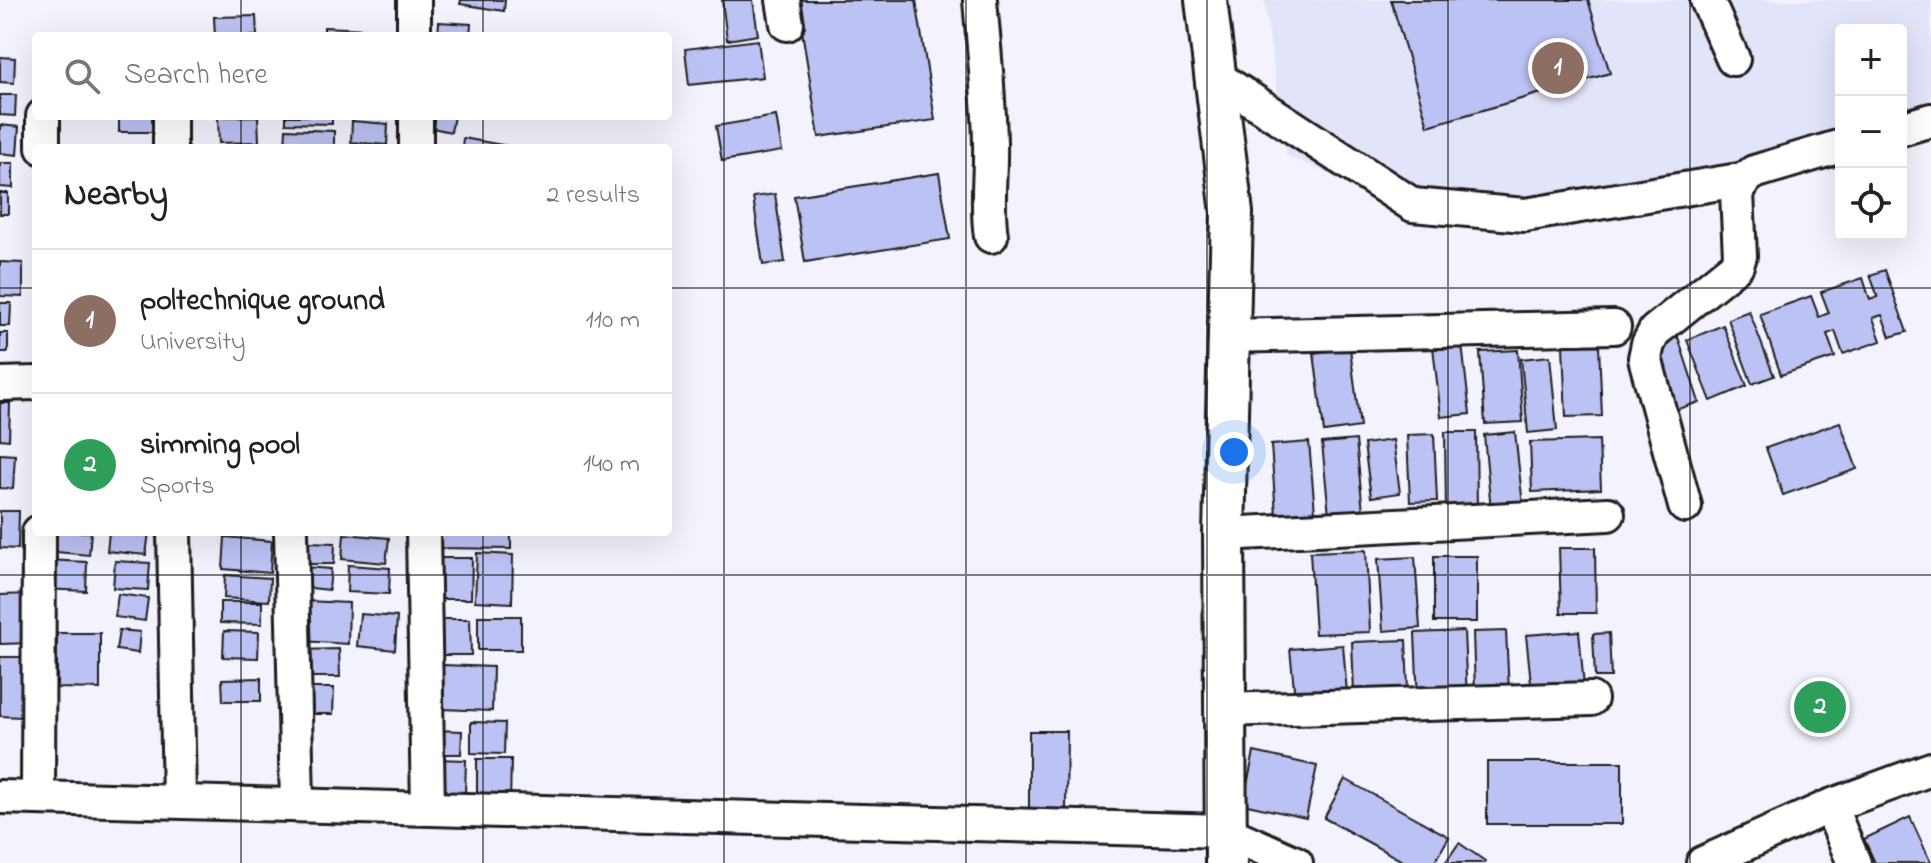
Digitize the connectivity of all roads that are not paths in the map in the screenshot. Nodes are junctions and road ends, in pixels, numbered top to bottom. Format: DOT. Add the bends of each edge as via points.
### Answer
graph roads {
  1 [pos="414,0"];
  2 [pos="980,0"];
  3 [pos="1206,0"];
  4 [pos="1707,0"];
  5 [pos="414,32"];
  6 [pos="1733,59"];
  7 [pos="1215,76"];
  8 [pos="43,120"];
  9 [pos="170,120"];
  10 [pos="416,120"];
  11 [pos="1931,120"];
  12 [pos="1907,127"];
  13 [pos="43,144"];
  14 [pos="170,144"];
  15 [pos="416,144"];
  16 [pos="1835,148"];
  17 [pos="1745,179"];
  18 [pos="991,236"];
  19 [pos="1614,327"];
  20 [pos="1228,336"];
  21 [pos="32,383"];
  22 [pos="0,384"];
  23 [pos="1685,506"];
  24 [pos="1608,514"];
  25 [pos="1224,534"];
  26 [pos="39,536"];
  27 [pos="174,536"];
  28 [pos="291,536"];
  29 [pos="423,536"];
  30 [pos="1591,699"];
  31 [pos="1224,710"];
  32 [pos="1931,769"];
  33 [pos="0,797"];
  34 [pos="38,798"];
  35 [pos="179,801"];
  36 [pos="297,803"];
  37 [pos="1830,806"];
  38 [pos="428,808"];
  39 [pos="1225,847"];
  40 [pos="1296,863"];
  41 [pos="1703,863"];
  42 [pos="1854,863"];
  1 -- 5 [label="street"];
  2 -- 18 [label="street"];
  3 -- 7 [label="main road"];
  4 -- 6 [label="street"];
  7 -- 17 [label="street" via="1413,205 1525,215"];
  7 -- 20 [label="main road" via="1232,213"];
  8 -- 13 [label="street"];
  9 -- 14 [label="street"];
  10 -- 15 [label="street"];
  11 -- 12 [label="street"];
  16 -- 17 [label="street"];
  17 -- 23 [label="street" via="1737,193 1737,265 1655,331 1645,358"];
  19 -- 20 [label="street"];
  20 -- 25 [label="main road"];
  21 -- 22 [label="street"];
  24 -- 25 [label="street"];
  25 -- 31 [label="main road"];
  26 -- 34 [label="street"];
  27 -- 35 [label="street"];
  28 -- 36 [label="street"];
  29 -- 38 [label="street"];
  30 -- 31 [label="street"];
  31 -- 39 [label="main road"];
  32 -- 37 [label="street"];
  33 -- 34 [label="street"];
  34 -- 35 [label="street"];
  35 -- 36 [label="street"];
  36 -- 38 [label="street"];
  37 -- 41 [label="street"];
  37 -- 42 [label="street"];
  38 -- 39 [label="street"];
  39 -- 40 [label="street"];
}
